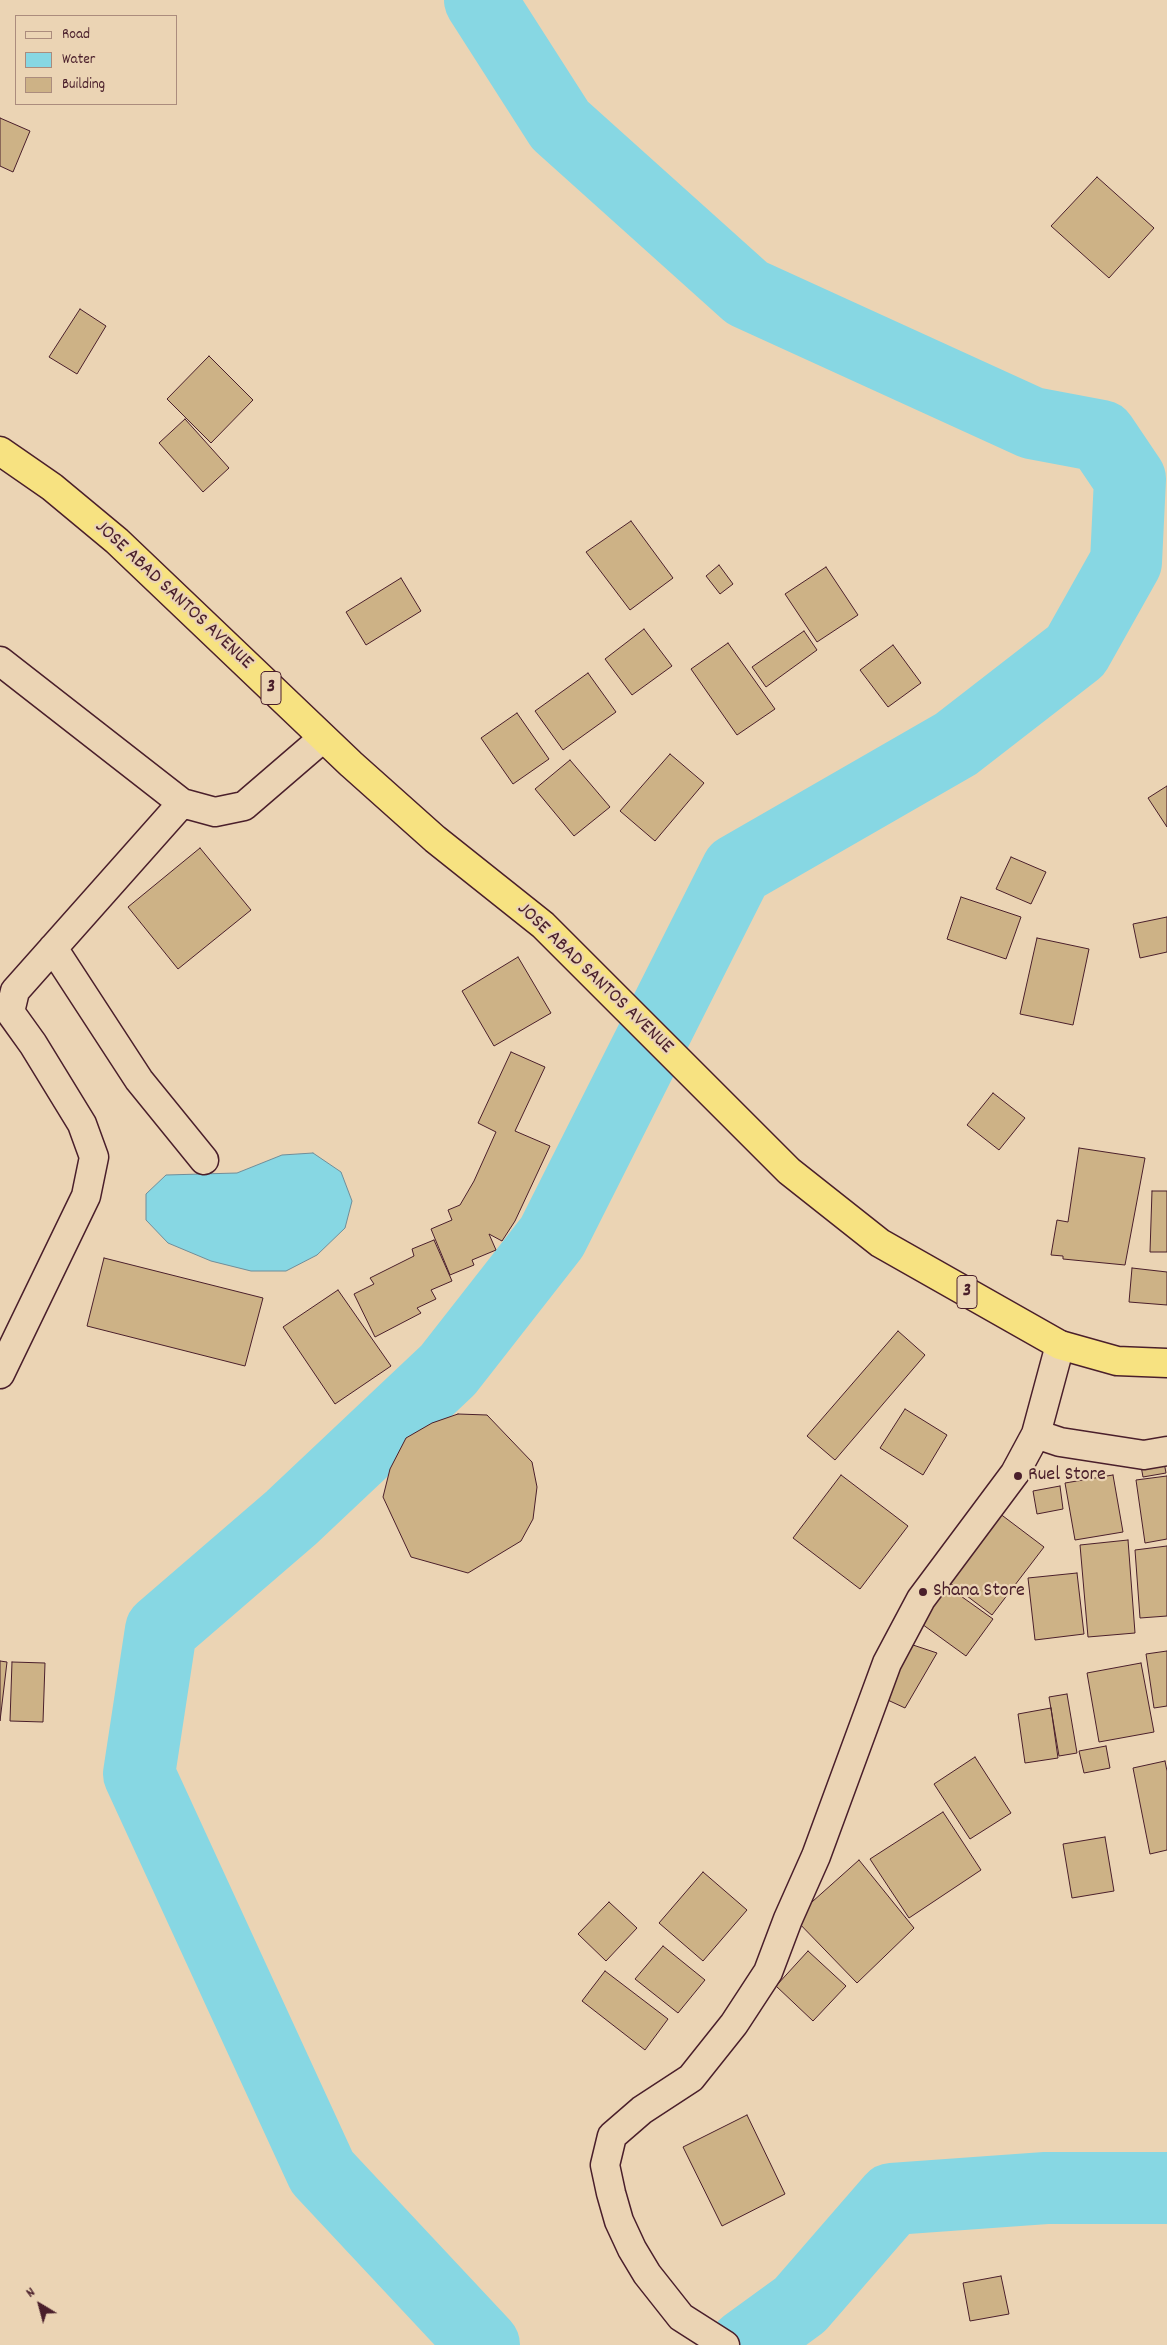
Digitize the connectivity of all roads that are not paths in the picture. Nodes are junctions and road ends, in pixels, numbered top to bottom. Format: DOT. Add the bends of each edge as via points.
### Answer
graph roads {
  1 [pos="0,451"];
  2 [pos="0,661"];
  3 [pos="323,738"];
  4 [pos="182,803"];
  5 [pos="53,948"];
  6 [pos="204,1160"];
  7 [pos="1060,1345"];
  8 [pos="1167,1363"];
  9 [pos="0,1374"];
  10 [pos="1036,1434"];
  11 [pos="1167,1451"];
  12 [pos="725,2345"];
  1 -- 3 [label="highway, JOSE ABAD SANTOS AVENUE / 3" via="52,487 116,541"];
  2 -- 4 [label="street"];
  3 -- 4 [label="street" via="244,806 215,812"];
  3 -- 7 [label="highway, JOSE ABAD SANTOS AVENUE / 3" via="435,839 543,925 789,1170 880,1243"];
  4 -- 5 [label="street"];
  5 -- 6 [label="street" via="139,1080"];
  5 -- 9 [label="street" via="15,991 10,1012 82,1124 94,1158 86,1196"];
  7 -- 8 [label="highway, JOSE ABAD SANTOS AVENUE / 3" via="1117,1361"];
  7 -- 10 [label="street"];
  10 -- 11 [label="street" via="1060,1442 1126,1452"];
  10 -- 12 [label="street" via="1015,1472 921,1599 903,1629 768,1972 734,2024 691,2078 642,2110 612,2136 605,2165 611,2193 619,2221 647,2274 681,2317"];
}
